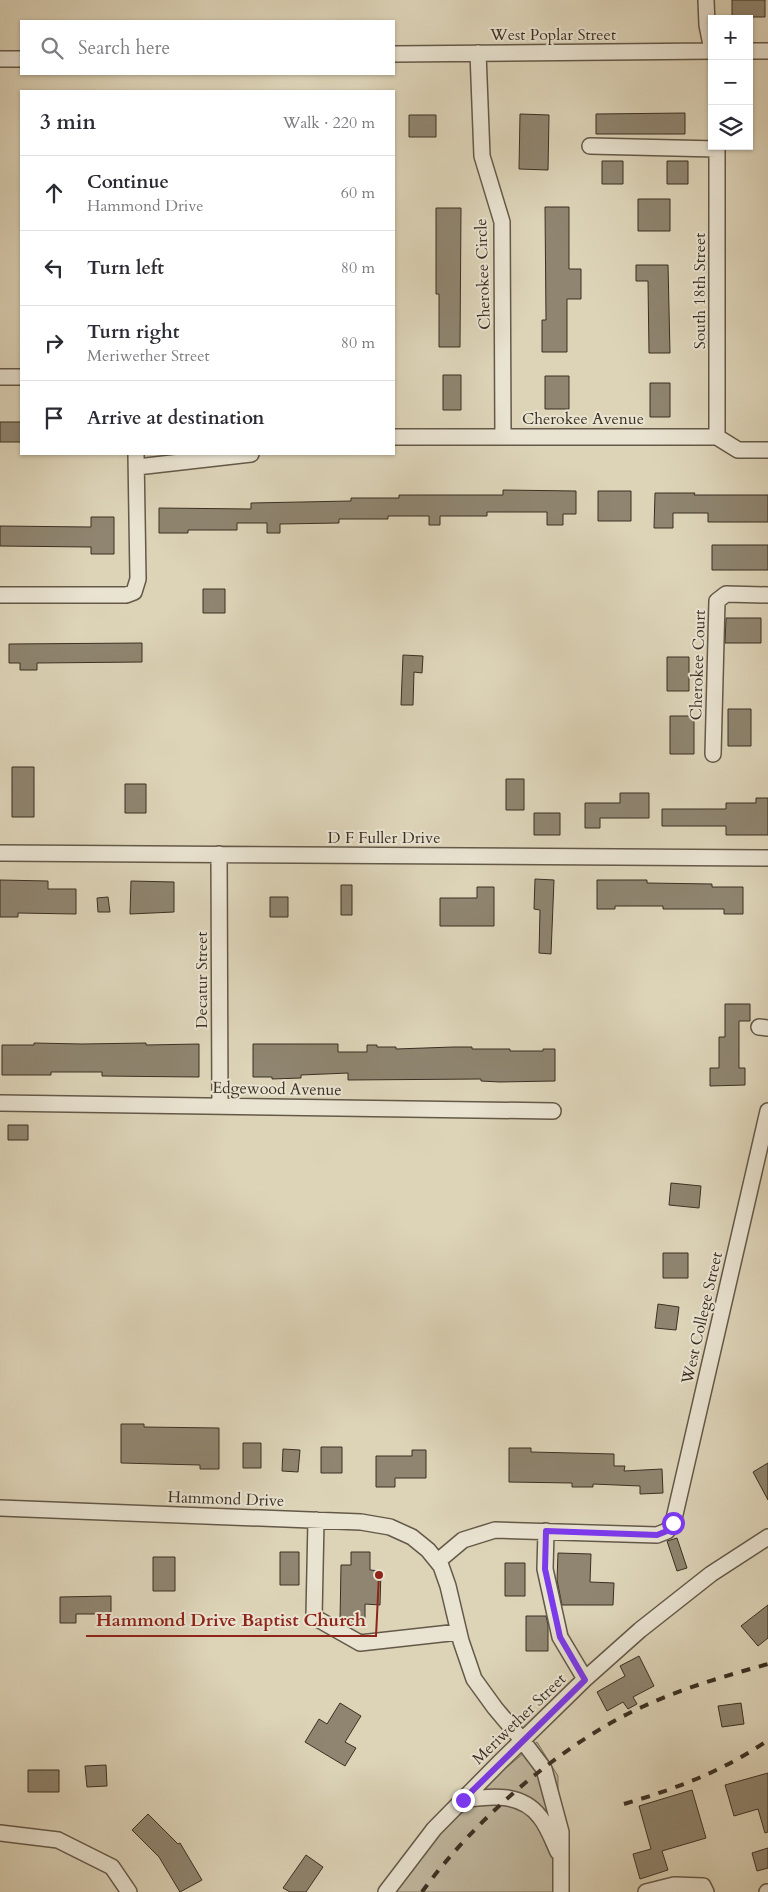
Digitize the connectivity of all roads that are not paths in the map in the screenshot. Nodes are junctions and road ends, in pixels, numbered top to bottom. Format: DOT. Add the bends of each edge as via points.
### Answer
graph roads {
  1 [pos="706,0"];
  2 [pos="708,30"];
  3 [pos="708,51"];
  4 [pos="753,51"];
  5 [pos="768,51"];
  6 [pos="478,53"];
  7 [pos="395,54"];
  8 [pos="0,59"];
  9 [pos="20,59"];
  10 [pos="590,146"];
  11 [pos="708,148"];
  12 [pos="717,150"];
  13 [pos="0,377"];
  14 [pos="20,377"];
  15 [pos="503,436"];
  16 [pos="395,437"];
  17 [pos="717,437"];
  18 [pos="768,450"];
  19 [pos="232,455"];
  20 [pos="136,460"];
  21 [pos="768,595"];
  22 [pos="0,596"];
  23 [pos="713,754"];
  24 [pos="0,853"];
  25 [pos="218,854"];
  26 [pos="768,858"];
  27 [pos="0,1103"];
  28 [pos="220,1106"];
  29 [pos="553,1111"];
  30 [pos="768,1111"];
  31 [pos="0,1508"];
  32 [pos="316,1520"];
  33 [pos="546,1531"];
  34 [pos="768,1536"];
  35 [pos="438,1561"];
  36 [pos="459,1632"];
  37 [pos="585,1680"];
  38 [pos="522,1740"];
  39 [pos="463,1800"];
  40 [pos="0,1833"];
  41 [pos="561,1858"];
  42 [pos="129,1892"];
  43 [pos="386,1892"];
  44 [pos="561,1892"];
  45 [pos="646,1892"];
  46 [pos="706,1892"];
  1 -- 2 [label="street"];
  3 -- 6 [label="street, West Poplar Street"];
  4 -- 5 [label="street"];
  6 -- 7 [label="street, West Poplar Street"];
  6 -- 15 [label="street, Cherokee Circle" via="482,156 502,222"];
  8 -- 9 [label="street"];
  10 -- 11 [label="street"];
  12 -- 17 [label="street, South 18th Street"];
  13 -- 14 [label="street"];
  15 -- 16 [label="street, Cherokee Avenue"];
  15 -- 17 [label="street, Cherokee Avenue"];
  17 -- 18 [label="street" via="738,450"];
  19 -- 20 [label="street"];
  20 -- 22 [label="street" via="138,579 134,592"];
  21 -- 23 [label="street, Cherokee Court" via="726,594 717,600"];
  24 -- 25 [label="street, D F Fuller Drive"];
  25 -- 26 [label="street, D F Fuller Drive"];
  25 -- 28 [label="street, Decatur Street"];
  27 -- 28 [label="street, Edgewood Avenue"];
  28 -- 29 [label="street, Edgewood Avenue"];
  30 -- 33 [label="street, West College Street" via="673,1523 667,1531 657,1535"];
  31 -- 32 [label="street, Hammond Drive"];
  32 -- 35 [label="street, Hammond Drive" via="390,1527 412,1537"];
  32 -- 36 [label="street" via="314,1617 360,1643"];
  33 -- 35 [label="street" via="495,1530 463,1540"];
  33 -- 37 [label="street" via="545,1569 560,1637"];
  34 -- 37 [label="street, Meriwether Street" via="711,1574 640,1630"];
  35 -- 36 [label="street, Hammond Drive"];
  36 -- 38 [label="street, Hammond Drive" via="474,1678"];
  37 -- 38 [label="street, Meriwether Street"];
  38 -- 39 [label="street, Meriwether Street"];
  38 -- 41 [label="street, Hammond Drive" via="544,1769 561,1832"];
  39 -- 41 [label="street" via="500,1796 523,1803 539,1816"];
  39 -- 43 [label="street, Meriwether Street" via="434,1830"];
  40 -- 42 [label="street" via="58,1840 112,1867"];
  41 -- 44 [label="street, Hammond Drive"];
  45 -- 46 [label="street" via="674,1885 703,1886"];
}
